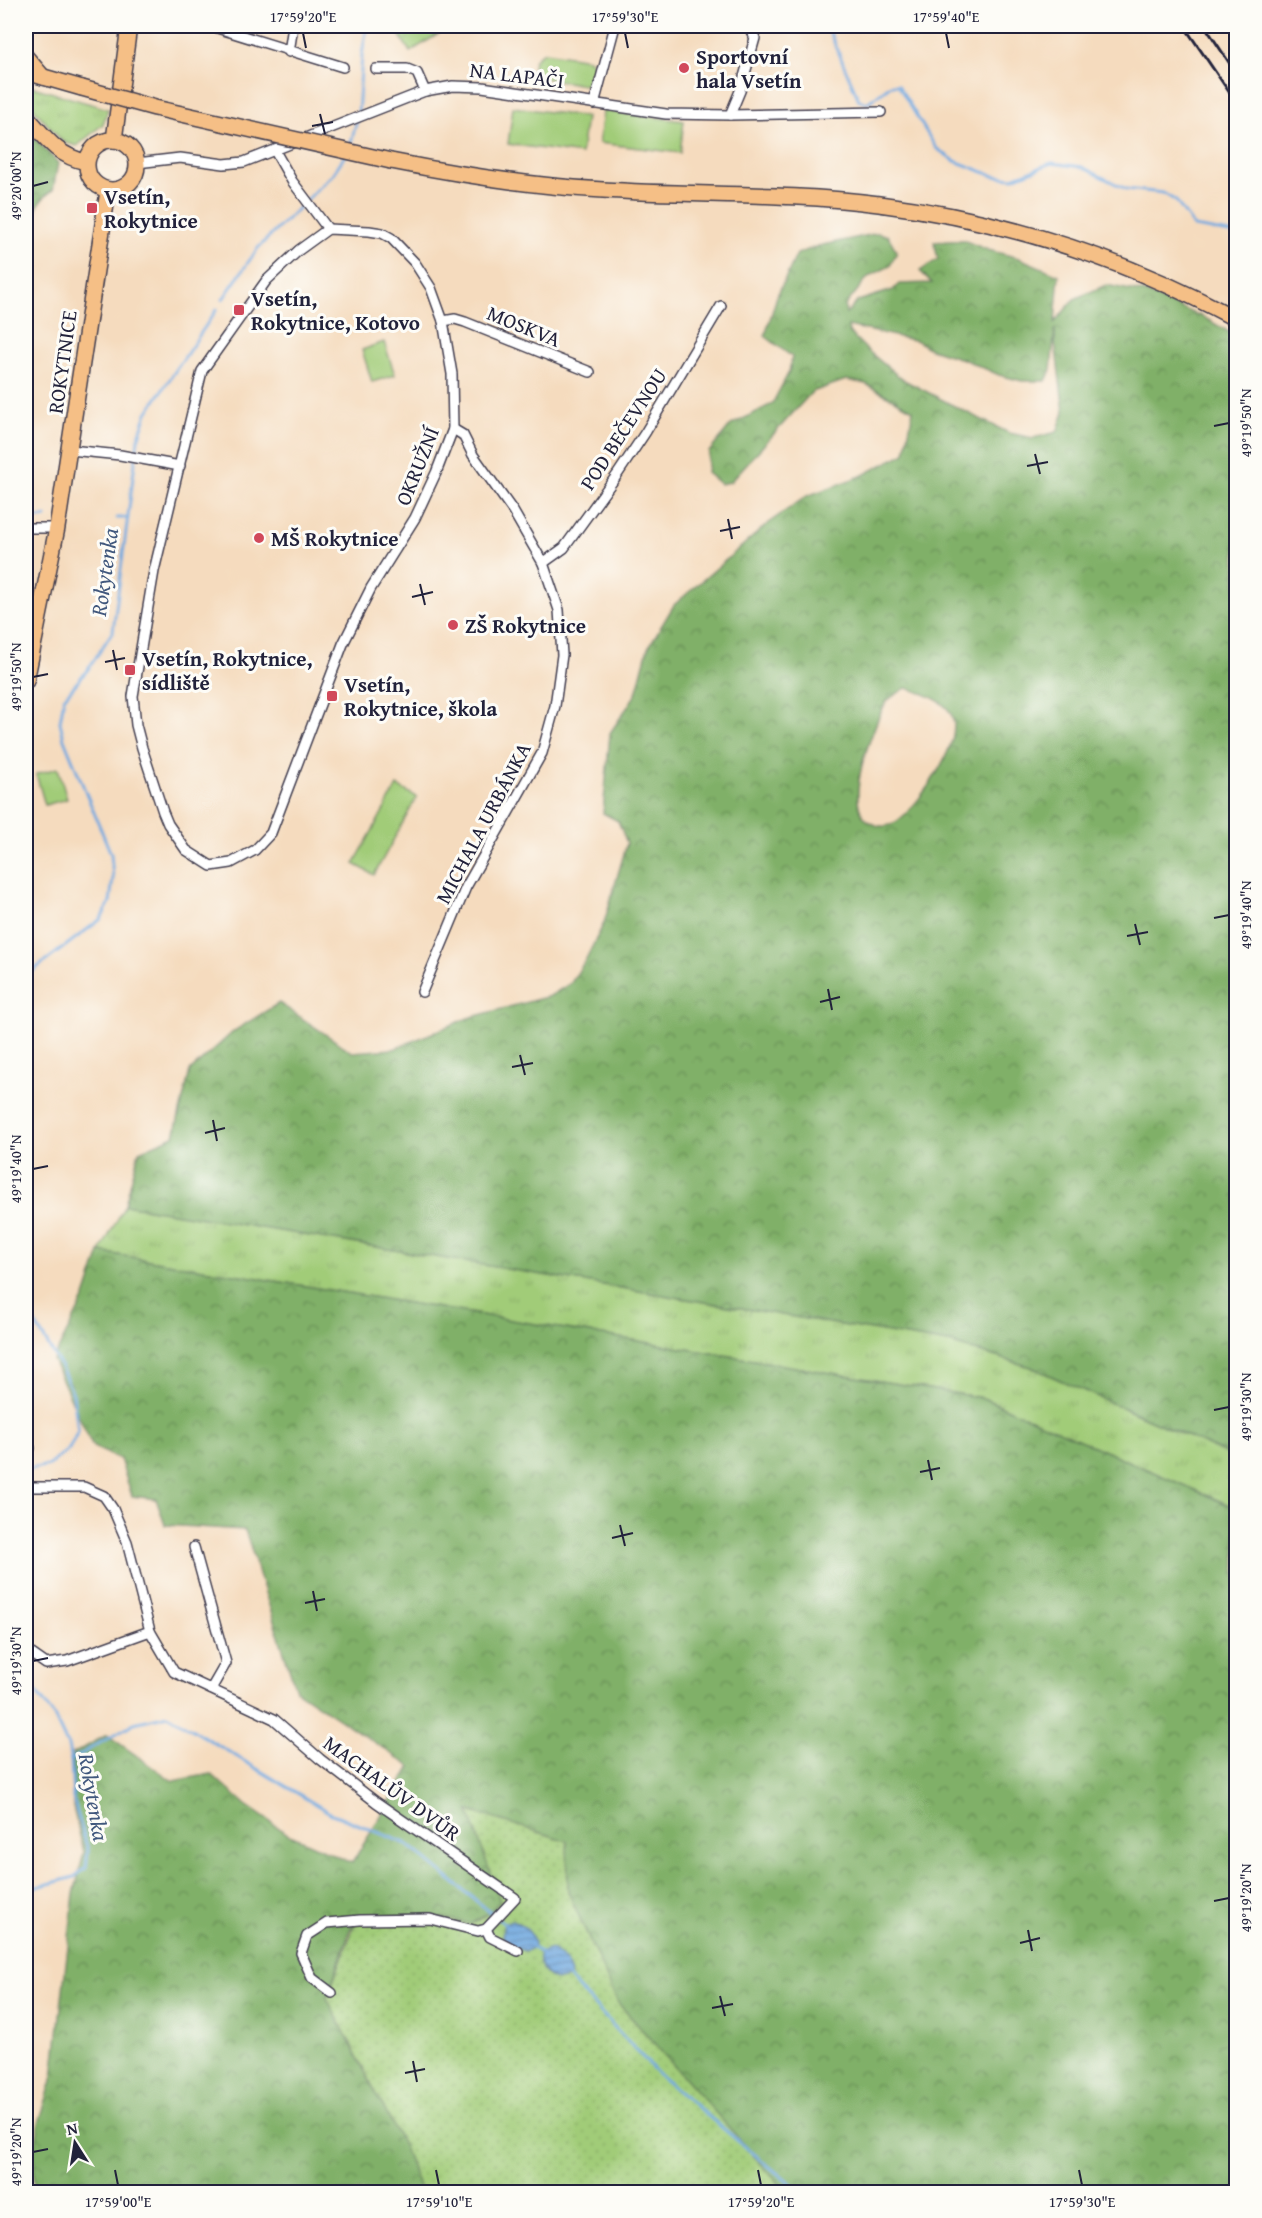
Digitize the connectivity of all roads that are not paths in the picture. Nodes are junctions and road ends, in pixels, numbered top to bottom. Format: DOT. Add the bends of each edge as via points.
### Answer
graph roads {
  1 [pos="129,26"];
  2 [pos="211,26"];
  3 [pos="293,26"];
  4 [pos="615,26"];
  5 [pos="748,26"];
  6 [pos="289,52"];
  7 [pos="26,57"];
  8 [pos="343,67"];
  9 [pos="376,69"];
  10 [pos="26,72"];
  11 [pos="43,77"];
  12 [pos="425,91"];
  13 [pos="594,104"];
  14 [pos="881,112"];
  15 [pos="730,115"];
  16 [pos="26,116"];
  17 [pos="114,140"];
  18 [pos="275,151"];
  19 [pos="86,162"];
  20 [pos="137,163"];
  21 [pos="108,191"];
  22 [pos="328,229"];
  23 [pos="721,306"];
  24 [pos="1236,319"];
  25 [pos="444,321"];
  26 [pos="590,372"];
  27 [pos="453,429"];
  28 [pos="70,450"];
  29 [pos="180,465"];
  30 [pos="26,528"];
  31 [pos="57,528"];
  32 [pos="543,563"];
  33 [pos="26,681"];
  34 [pos="422,992"];
  35 [pos="26,1486"];
  36 [pos="194,1547"];
  37 [pos="150,1631"];
  38 [pos="26,1650"];
  39 [pos="210,1689"];
  40 [pos="486,1929"];
  41 [pos="518,1951"];
  42 [pos="332,1993"];
  1 -- 17 [label="main road"];
  2 -- 6 [label="street"];
  3 -- 6 [label="street"];
  4 -- 13 [label="street"];
  5 -- 15 [label="street" via="755,38"];
  6 -- 8 [label="street"];
  7 -- 11 [label="main road"];
  9 -- 12 [label="street" via="407,69 417,73"];
  10 -- 11 [label="main road"];
  11 -- 24 [label="main road, bridge" via="155,108 456,174 604,190 837,200 957,216 1087,252 1182,291"];
  12 -- 13 [label="street, NA LAPAČI" via="453,86 482,87"];
  12 -- 18 [label="street, NA LAPAČI"];
  13 -- 15 [label="street, NA LAPAČI" via="666,114"];
  14 -- 15 [label="street, NA LAPAČI"];
  16 -- 19 [label="main road" via="58,151"];
  17 -- 19 [label="main road" via="96,145"];
  17 -- 20 [label="main road" via="130,148"];
  18 -- 20 [label="street, NA LAPAČI" via="244,162 224,164 180,158"];
  18 -- 22 [label="street"];
  19 -- 21 [label="main road" via="91,180"];
  20 -- 21 [label="main road" via="129,184"];
  21 -- 28 [label="main road, ROKYTNICE"];
  22 -- 25 [label="street, OKRUŽNÍ" via="369,231 391,237 431,288"];
  22 -- 29 [label="street, OKRUŽNÍ" via="298,250 266,281 202,371"];
  23 -- 32 [label="street, POD BEČEVNOU" via="617,475 564,548"];
  25 -- 26 [label="street, MOSKVA" via="465,322"];
  25 -- 27 [label="street, OKRUŽNÍ" via="452,374"];
  27 -- 29 [label="street, OKRUŽNÍ" via="415,518 342,644 271,833 255,850 239,859 211,866 186,850 168,824 139,736 133,696 154,571"];
  27 -- 32 [label="street, MICHALA URBÁNKA" via="463,435"];
  28 -- 29 [label="street"];
  28 -- 31 [label="main road, ROKYTNICE"];
  30 -- 31 [label="street"];
  31 -- 33 [label="main road, ROKYTNICE"];
  32 -- 34 [label="street, MICHALA URBÁNKA" via="559,610 562,661 542,753 466,887"];
  35 -- 37 [label="street, MACHALŮV DVŮR" via="84,1487 104,1497 128,1542"];
  36 -- 39 [label="street" via="226,1663"];
  37 -- 38 [label="street" via="46,1664"];
  37 -- 39 [label="street, MACHALŮV DVŮR" via="174,1672"];
  39 -- 40 [label="street, MACHALŮV DVŮR" via="274,1719 376,1803 515,1898"];
  40 -- 41 [label="street" via="490,1936"];
  40 -- 42 [label="street" via="478,1931 430,1919 327,1923 307,1936 301,1953 312,1978"];
}
